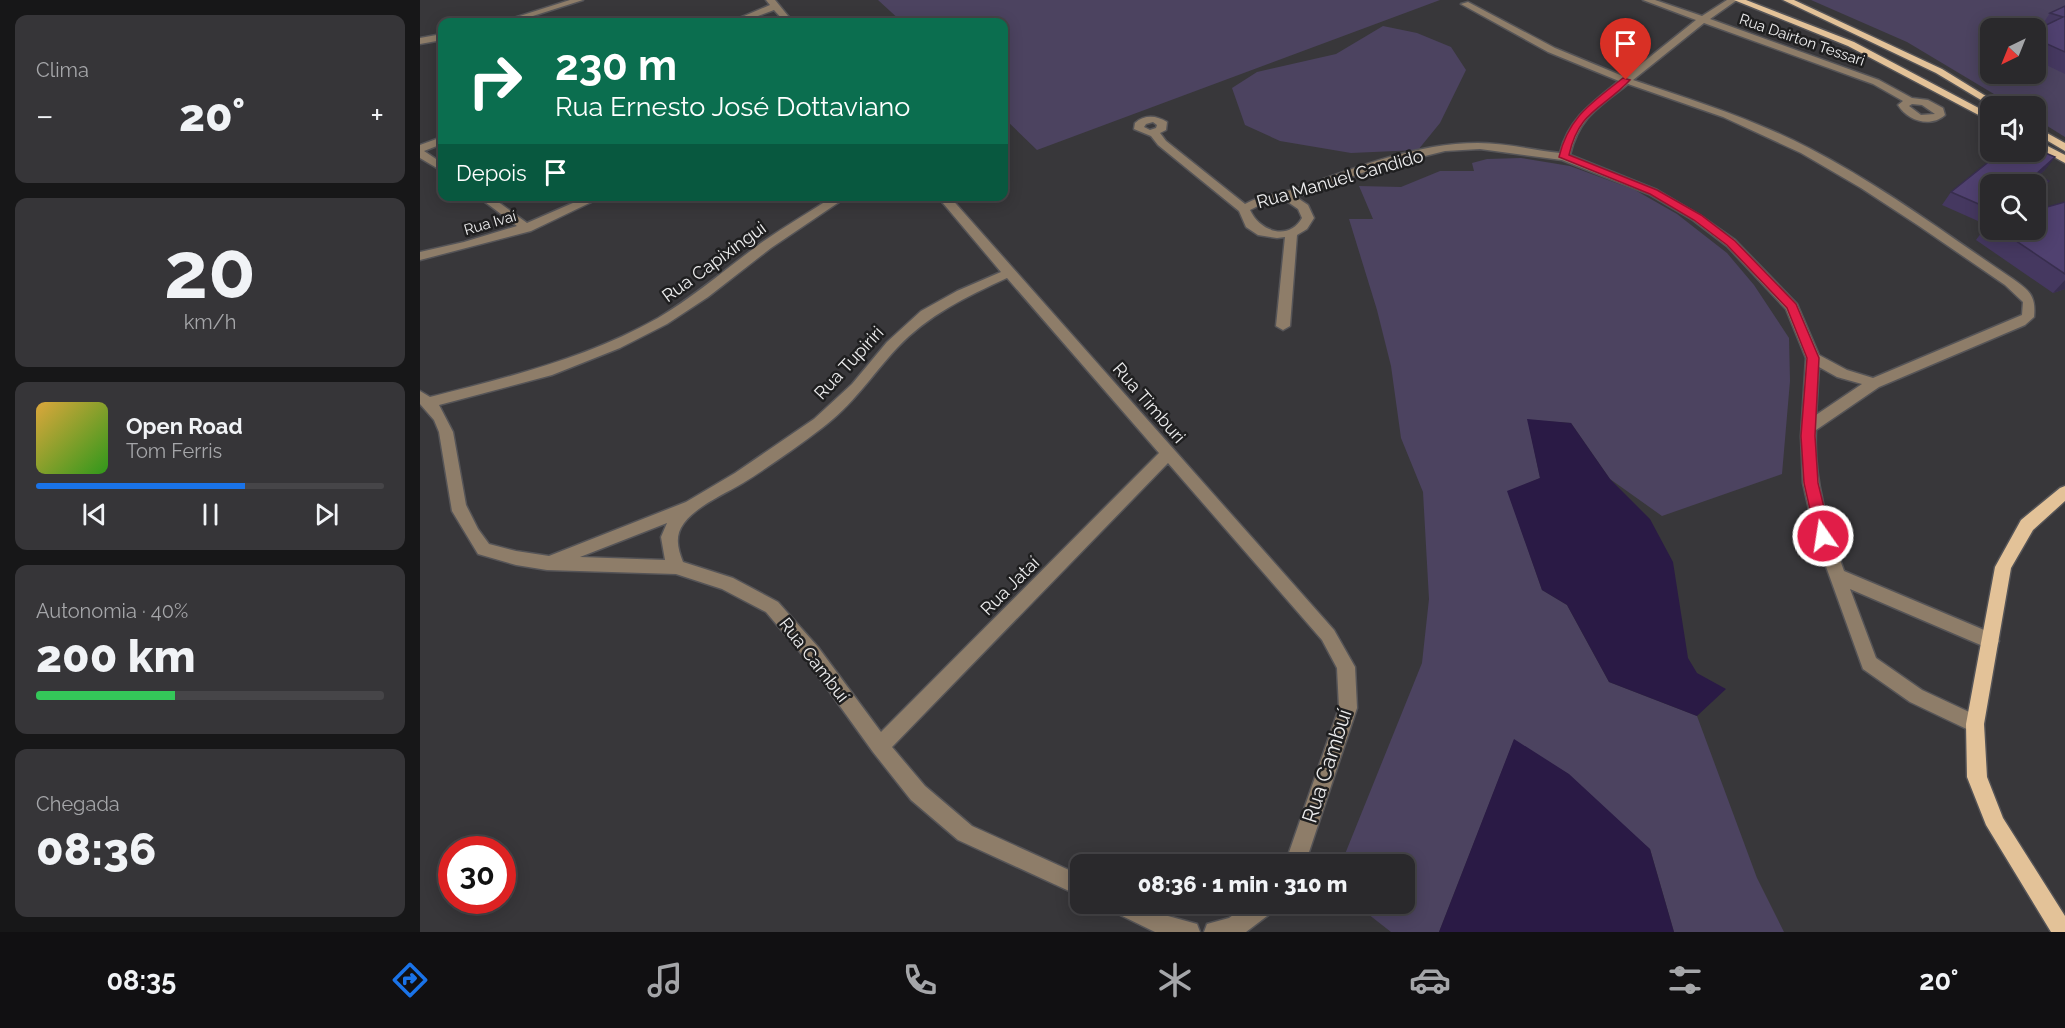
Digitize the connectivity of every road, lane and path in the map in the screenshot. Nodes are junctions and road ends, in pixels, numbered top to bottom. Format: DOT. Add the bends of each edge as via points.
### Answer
graph roads {
  1 [pos="579,0"];
  2 [pos="1647,0"];
  3 [pos="1733,0"];
  4 [pos="1738,0"];
  5 [pos="1788,0"];
  6 [pos="773,3"];
  7 [pos="1465,4"];
  8 [pos="519,18"];
  9 [pos="743,18"];
  10 [pos="786,18"];
  11 [pos="1701,21"];
  12 [pos="438,38"];
  13 [pos="420,41"];
  14 [pos="1851,44"];
  15 [pos="1939,71"];
  16 [pos="1626,80"];
  17 [pos="1980,96"];
  18 [pos="1910,101"];
  19 [pos="1980,113"];
  20 [pos="1154,133"];
  21 [pos="2046,136"];
  22 [pos="438,142"];
  23 [pos="2065,148"];
  24 [pos="2046,149"];
  25 [pos="420,151"];
  26 [pos="1564,157"];
  27 [pos="2065,160"];
  28 [pos="438,165"];
  29 [pos="1287,196"];
  30 [pos="489,201"];
  31 [pos="588,201"];
  32 [pos="835,201"];
  33 [pos="946,201"];
  34 [pos="1244,208"];
  35 [pos="527,228"];
  36 [pos="1291,234"];
  37 [pos="420,256"];
  38 [pos="1009,273"];
  39 [pos="1283,326"];
  40 [pos="1813,358"];
  41 [pos="1874,383"];
  42 [pos="424,399"];
  43 [pos="1810,426"];
  44 [pos="1168,454"];
  45 [pos="2065,492"];
  46 [pos="690,506"];
  47 [pos="547,563"];
  48 [pos="676,567"];
  49 [pos="1838,576"];
  50 [pos="1328,635"];
  51 [pos="1990,641"];
  52 [pos="1975,724"];
  53 [pos="880,746"];
  54 [pos="1298,854"];
  55 [pos="1070,881"];
  56 [pos="1140,914"];
  57 [pos="1253,914"];
  58 [pos="1189,932"];
  59 [pos="1215,932"];
  60 [pos="2063,932"];
  1 -- 8 [label="street"];
  2 -- 11 [label="street, Rua Dairton Tessari"];
  3 -- 11 [label="street"];
  4 -- 14 [label="main road"];
  5 -- 15 [label="main road"];
  6 -- 9 [label="street"];
  6 -- 10 [label="street"];
  7 -- 16 [label="street" via="1545,47"];
  11 -- 16 [label="street"];
  11 -- 18 [label="street, Rua Dairton Tessari" via="1876,82"];
  12 -- 13 [label="street"];
  14 -- 15 [label="main road" via="1917,70"];
  14 -- 19 [label="main road"];
  15 -- 17 [label="main road"];
  16 -- 26 [label="street" via="1584,114 1569,136"];
  16 -- 41 [label="street" via="1775,135 1828,164 1874,190 2009,282 2029,302 2028,317 2020,322"];
  20 -- 34 [label="street" via="1162,144"];
  21 -- 23 [label="main road"];
  22 -- 25 [label="street"];
  24 -- 27 [label="main road"];
  25 -- 28 [label="street"];
  26 -- 29 [label="street, Rua Manuel Candido" via="1480,146 1445,148 1369,167"];
  26 -- 40 [label="street, Rua Manuel Candido" via="1653,192 1731,243 1792,307"];
  29 -- 34 [label="street, Rua Manuel Candido" via="1263,199"];
  29 -- 36 [label="street" via="1299,202 1308,219"];
  30 -- 35 [label="street"];
  31 -- 35 [label="street, Rua Ivaí"];
  32 -- 42 [label="street, Rua Capixingui" via="767,245 704,294 615,345 547,372"];
  33 -- 38 [label="street, Rua Timburi"];
  34 -- 36 [label="street" via="1252,225 1269,233"];
  35 -- 37 [label="street, Rua Ivaí"];
  36 -- 39 [label="street"];
  38 -- 44 [label="street, Rua Timburi"];
  38 -- 46 [label="street, Rua Tupiriri" via="926,314 819,423"];
  40 -- 41 [label="street" via="1842,374"];
  40 -- 43 [label="street, Rua Manuel Candido"];
  41 -- 43 [label="street"];
  42 -- 47 [label="street, Rua Cambuí" via="450,438 459,508 484,549"];
  43 -- 49 [label="street, Rua Manuel Candido" via="1811,483 1823,536"];
  44 -- 50 [label="street, Rua Timburi"];
  44 -- 53 [label="street, Rua Jataí"];
  45 -- 51 [label="main road" via="2027,525 2003,567"];
  46 -- 47 [label="street, Rua Tupiriri"];
  46 -- 48 [label="street, Rua Tupiriri" via="674,522 667,542"];
  47 -- 48 [label="street, Rua Cambuí"];
  48 -- 53 [label="street, Rua Cambuí" via="727,583 772,607 812,653"];
  49 -- 51 [label="street"];
  49 -- 52 [label="street, Rua Manuel Candido" via="1869,663 1916,696"];
  50 -- 54 [label="street, Rua Cambuí" via="1346,667 1348,708"];
  51 -- 52 [label="main road"];
  52 -- 60 [label="main road" via="1977,777 1996,825"];
  53 -- 55 [label="street, Rua Cambuí" via="918,793 965,833"];
  56 -- 58 [label="street"];
  57 -- 59 [label="street" via="1234,928"];
}
